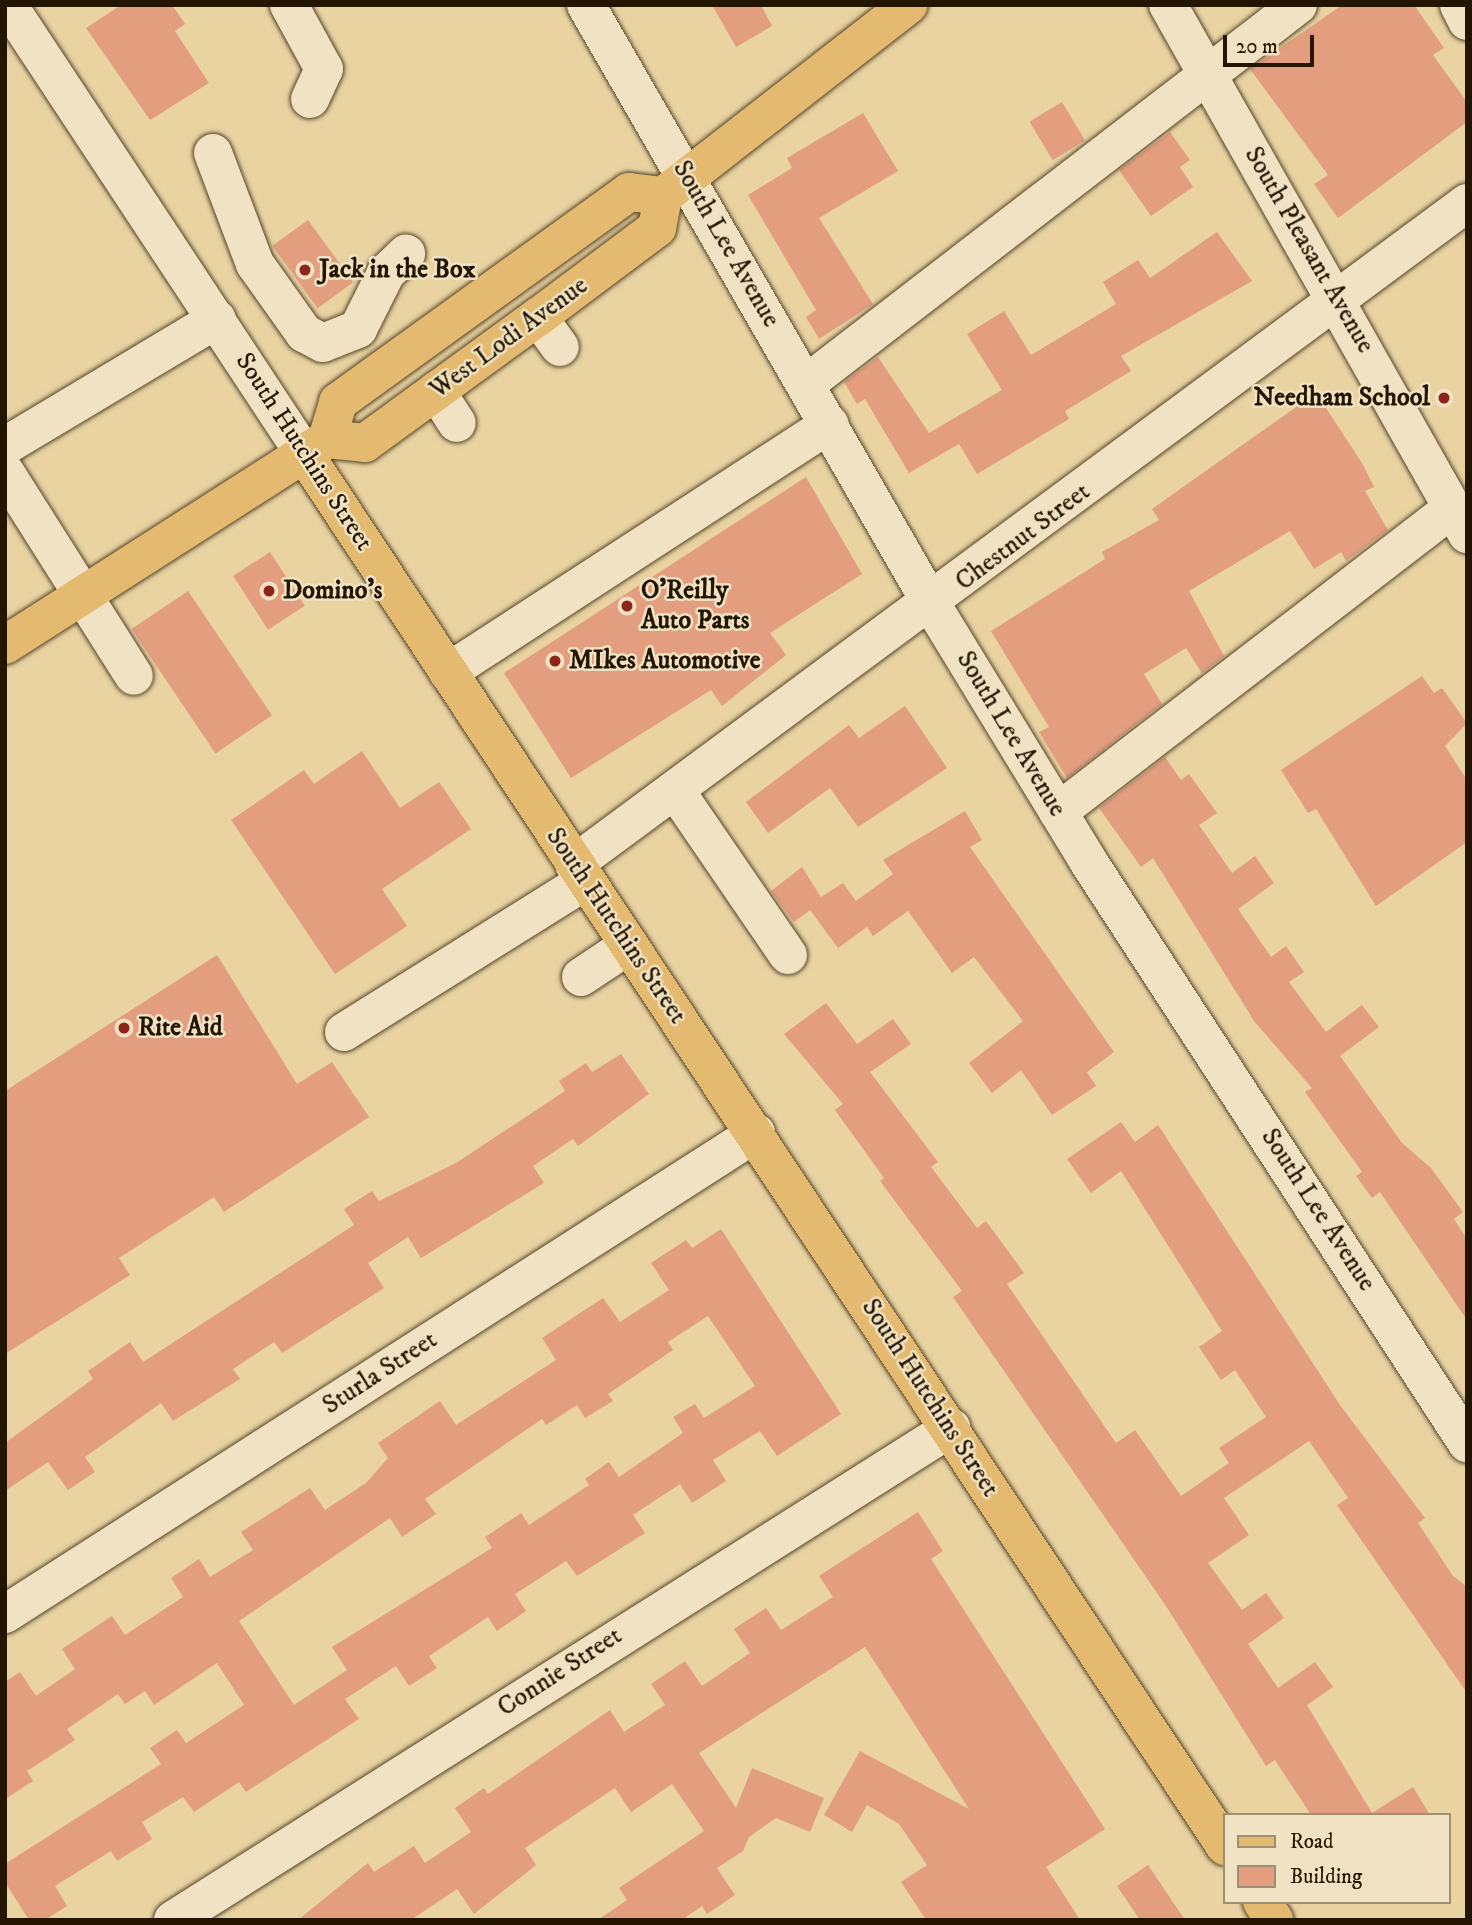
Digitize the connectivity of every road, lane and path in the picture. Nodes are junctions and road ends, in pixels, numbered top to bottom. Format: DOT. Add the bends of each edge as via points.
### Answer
graph roads {
  1 [pos="8,5"];
  2 [pos="289,5"];
  3 [pos="586,5"];
  4 [pos="1168,5"];
  5 [pos="1298,5"];
  6 [pos="1459,5"];
  7 [pos="899,8"];
  8 [pos="1467,20"];
  9 [pos="1207,73"];
  10 [pos="310,99"];
  11 [pos="213,153"];
  12 [pos="675,188"];
  13 [pos="1467,203"];
  14 [pos="406,254"];
  15 [pos="1338,298"];
  16 [pos="217,319"];
  17 [pos="806,384"];
  18 [pos="436,391"];
  19 [pos="457,423"];
  20 [pos="830,424"];
  21 [pos="5,446"];
  22 [pos="316,447"];
  23 [pos="5,472"];
  24 [pos="1460,521"];
  25 [pos="81,595"];
  26 [pos="932,605"];
  27 [pos="5,645"];
  28 [pos="448,671"];
  29 [pos="134,677"];
  30 [pos="675,790"];
  31 [pos="1058,812"];
  32 [pos="580,873"];
  33 [pos="629,945"];
  34 [pos="788,955"];
  35 [pos="581,977"];
  36 [pos="344,1032"];
  37 [pos="756,1133"];
  38 [pos="951,1428"];
  39 [pos="1467,1443"];
  40 [pos="5,1614"];
  41 [pos="1224,1844"];
  42 [pos="1263,1904"];
  43 [pos="173,1920"];
  44 [pos="1274,1920"];
  1 -- 16 [label="street, South Hutchins Street"];
  2 -- 10 [label="street" via="324,69"];
  3 -- 12 [label="street, South Lee Avenue"];
  4 -- 9 [label="street, South Pleasant Avenue"];
  5 -- 9 [label="street"];
  6 -- 8 [label="street"];
  7 -- 12 [label="main road"];
  9 -- 15 [label="street, South Pleasant Avenue"];
  9 -- 17 [label="street"];
  11 -- 14 [label="street" via="255,264 304,333 323,343 358,330 386,272"];
  12 -- 17 [label="street, South Lee Avenue"];
  12 -- 18 [label="main road, West Lodi Avenue" via="657,228 549,332"];
  12 -- 22 [label="main road, West Lodi Avenue" via="629,192 348,394 338,402"];
  13 -- 15 [label="street, Chestnut Street"];
  15 -- 24 [label="street, South Pleasant Avenue"];
  15 -- 26 [label="street, Chestnut Street"];
  16 -- 21 [label="street"];
  16 -- 22 [label="street, South Hutchins Street"];
  17 -- 20 [label="street, South Lee Avenue"];
  18 -- 19 [label="street"];
  18 -- 22 [label="main road, West Lodi Avenue" via="365,443"];
  20 -- 26 [label="street, South Lee Avenue"];
  20 -- 28 [label="street"];
  22 -- 25 [label="main road"];
  22 -- 28 [label="main road, South Hutchins Street"];
  23 -- 25 [label="street"];
  24 -- 31 [label="street"];
  25 -- 27 [label="main road"];
  25 -- 29 [label="street"];
  26 -- 30 [label="street, Chestnut Street"];
  26 -- 31 [label="street, South Lee Avenue"];
  28 -- 32 [label="main road, South Hutchins Street"];
  30 -- 32 [label="street, Chestnut Street"];
  30 -- 34 [label="street"];
  31 -- 39 [label="street, South Lee Avenue"];
  32 -- 33 [label="main road, South Hutchins Street"];
  32 -- 36 [label="street, Chestnut Street"];
  33 -- 35 [label="street"];
  33 -- 37 [label="main road, South Hutchins Street"];
  37 -- 38 [label="main road, South Hutchins Street"];
  37 -- 40 [label="street, Sturla Street"];
  38 -- 41 [label="main road, South Hutchins Street"];
  38 -- 43 [label="street, Connie Street"];
  42 -- 44 [label="main road"];
}
